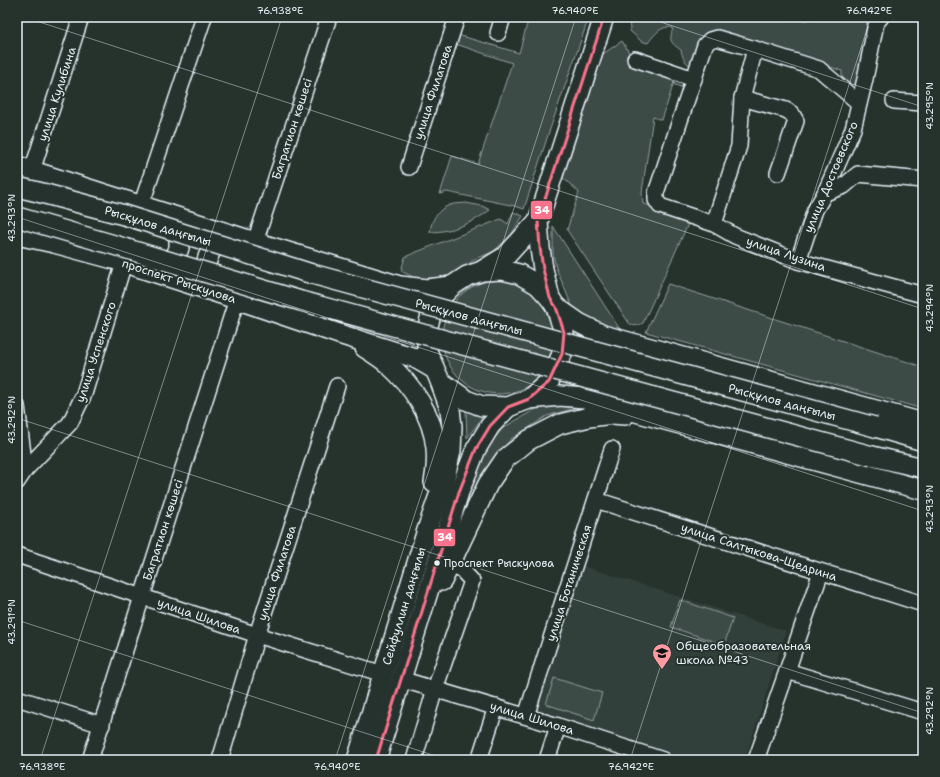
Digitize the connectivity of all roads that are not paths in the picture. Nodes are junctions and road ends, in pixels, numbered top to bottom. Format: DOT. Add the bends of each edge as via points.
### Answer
graph roads {
  1 [pos="81,17"];
  2 [pos="204,17"];
  3 [pos="329,17"];
  4 [pos="457,17"];
  5 [pos="503,17"];
  6 [pos="604,17"];
  7 [pos="879,20"];
  8 [pos="498,33"];
  9 [pos="755,49"];
  10 [pos="635,59"];
  11 [pos="694,79"];
  12 [pos="742,98"];
  13 [pos="894,101"];
  14 [pos="923,102"];
  15 [pos="859,103"];
  16 [pos="409,167"];
  17 [pos="25,168"];
  18 [pos="778,173"];
  19 [pos="923,180"];
  20 [pos="17,187"];
  21 [pos="824,193"];
  22 [pos="141,206"];
  23 [pos="174,215"];
  24 [pos="17,217"];
  25 [pos="538,221"];
  26 [pos="714,224"];
  27 [pos="229,233"];
  28 [pos="17,235"];
  29 [pos="256,242"];
  30 [pos="798,261"];
  31 [pos="124,263"];
  32 [pos="482,271"];
  33 [pos="158,273"];
  34 [pos="452,286"];
  35 [pos="216,292"];
  36 [pos="923,295"];
  37 [pos="237,299"];
  38 [pos="553,302"];
  39 [pos="339,334"];
  40 [pos="437,375"];
  41 [pos="337,386"];
  42 [pos="529,399"];
  43 [pos="17,406"];
  44 [pos="508,407"];
  45 [pos="658,418"];
  46 [pos="923,423"];
  47 [pos="923,441"];
  48 [pos="612,450"];
  49 [pos="923,468"];
  50 [pos="21,476"];
  51 [pos="923,490"];
  52 [pos="596,500"];
  53 [pos="427,530"];
  54 [pos="17,555"];
  55 [pos="451,561"];
  56 [pos="820,572"];
  57 [pos="142,596"];
  58 [pos="923,604"];
  59 [pos="417,626"];
  60 [pos="256,635"];
  61 [pos="787,671"];
  62 [pos="392,677"];
  63 [pos="435,689"];
  64 [pos="17,698"];
  65 [pos="496,707"];
  66 [pos="923,712"];
  67 [pos="526,716"];
  68 [pos="102,725"];
  69 [pos="558,726"];
  70 [pos="656,759"];
  71 [pos="90,760"];
  72 [pos="220,760"];
  73 [pos="356,760"];
  74 [pos="376,760"];
  75 [pos="414,760"];
  76 [pos="479,760"];
  77 [pos="547,760"];
  78 [pos="756,760"];
  1 -- 17 [label="street, улица Кулибина"];
  2 -- 22 [label="street"];
  3 -- 29 [label="street, Багратион көшесі"];
  4 -- 16 [label="street, улица Филатова"];
  5 -- 8 [label="street"];
  6 -- 25 [label="main road"];
  7 -- 15 [label="street, улица Достоевского"];
  9 -- 11 [label="street" via="717,38 710,40 705,45"];
  9 -- 12 [label="street"];
  9 -- 15 [label="street" via="819,70"];
  10 -- 11 [label="street"];
  11 -- 26 [label="street, улица Лузина" via="656,193 656,200 660,206"];
  12 -- 18 [label="street" via="786,110 796,121"];
  12 -- 26 [label="street" via="739,146"];
  13 -- 14 [label="street"];
  15 -- 21 [label="street, улица Достоевского" via="853,128"];
  17 -- 22 [label="main road"];
  19 -- 21 [label="street" via="858,174 844,186"];
  20 -- 47 [label="main road, Рысқұлов даңғылы, bridge" via="124,215 312,274"];
  21 -- 30 [label="street, улица Достоевского" via="815,210"];
  22 -- 23 [label="main road"];
  23 -- 27 [label="main road"];
  23 -- 33 [label="main road" via="179,227 179,248 167,269"];
  24 -- 49 [label="main road, bridge" via="301,301"];
  25 -- 32 [label="main road" via="506,256"];
  25 -- 38 [label="main road" via="543,270"];
  26 -- 30 [label="street, улица Лузина" via="735,236"];
  27 -- 29 [label="main road"];
  27 -- 35 [label="main road" via="222,236 213,247 206,266 209,284"];
  28 -- 31 [label="main road, проспект Рыскулова"];
  29 -- 34 [label="main road" via="400,286 427,289"];
  30 -- 36 [label="street, улица Лузина"];
  31 -- 33 [label="main road, проспект Рыскулова"];
  31 -- 50 [label="street, улица Успенского" via="84,394 70,423"];
  32 -- 34 [label="main road" via="467,276"];
  32 -- 38 [label="main road" via="502,270 519,274 538,285"];
  33 -- 35 [label="main road, проспект Рыскулова"];
  34 -- 40 [label="main road" via="441,296 432,311 427,330 427,352"];
  35 -- 37 [label="main road, проспект Рыскулова"];
  37 -- 39 [label="main road, проспект Рыскулова"];
  37 -- 57 [label="street, Багратион көшесі"];
  38 -- 42 [label="main road" via="564,332 562,354 549,382"];
  38 -- 46 [label="main road" via="579,323 603,335"];
  39 -- 40 [label="main road" via="415,358"];
  39 -- 53 [label="main road" via="387,363 400,376 425,411 436,449 436,474"];
  40 -- 44 [label="main road" via="466,400 482,406"];
  40 -- 53 [label="main road, Сейфуллин даңғылы" via="450,409 451,451 444,481"];
  41 -- 60 [label="street, улица Филатова"];
  42 -- 44 [label="main road"];
  42 -- 45 [label="main road" via="560,396 584,398"];
  43 -- 50 [label="street"];
  44 -- 59 [label="main road, Сейфуллин даңғылы" via="490,426 476,449 459,492"];
  45 -- 51 [label="main road"];
  45 -- 55 [label="main road" via="614,414 589,417 560,424 529,440 505,459 488,484"];
  48 -- 52 [label="street, улица Ботаническая"];
  52 -- 56 [label="street, улица Салтыкова-Щедрина"];
  52 -- 67 [label="street, улица Ботаническая"];
  53 -- 62 [label="main road, Сейфуллин даңғылы"];
  54 -- 57 [label="street, улица Шилова"];
  55 -- 59 [label="main road"];
  55 -- 63 [label="street" via="472,581"];
  56 -- 58 [label="street, улица Салтыкова-Щедрина"];
  56 -- 61 [label="street"];
  57 -- 60 [label="street, улица Шилова"];
  57 -- 68 [label="street, Багратион көшесі"];
  59 -- 62 [label="main road, Сейфуллин даңғылы"];
  60 -- 62 [label="street, улица Шилова"];
  60 -- 72 [label="street, улица Филатова"];
  61 -- 66 [label="street"];
  61 -- 78 [label="street"];
  62 -- 63 [label="street, улица Шилова"];
  62 -- 73 [label="main road, Сейфуллин даңғылы"];
  62 -- 74 [label="main road, Сейфуллин даңғылы"];
  63 -- 65 [label="street, улица Шилова"];
  63 -- 75 [label="street"];
  64 -- 68 [label="street"];
  65 -- 67 [label="street, улица Шилова"];
  65 -- 76 [label="street"];
  67 -- 69 [label="street, улица Шилова"];
  68 -- 71 [label="street, Багратион көшесі"];
  69 -- 70 [label="street, улица Шилова"];
  69 -- 77 [label="street"];
}
